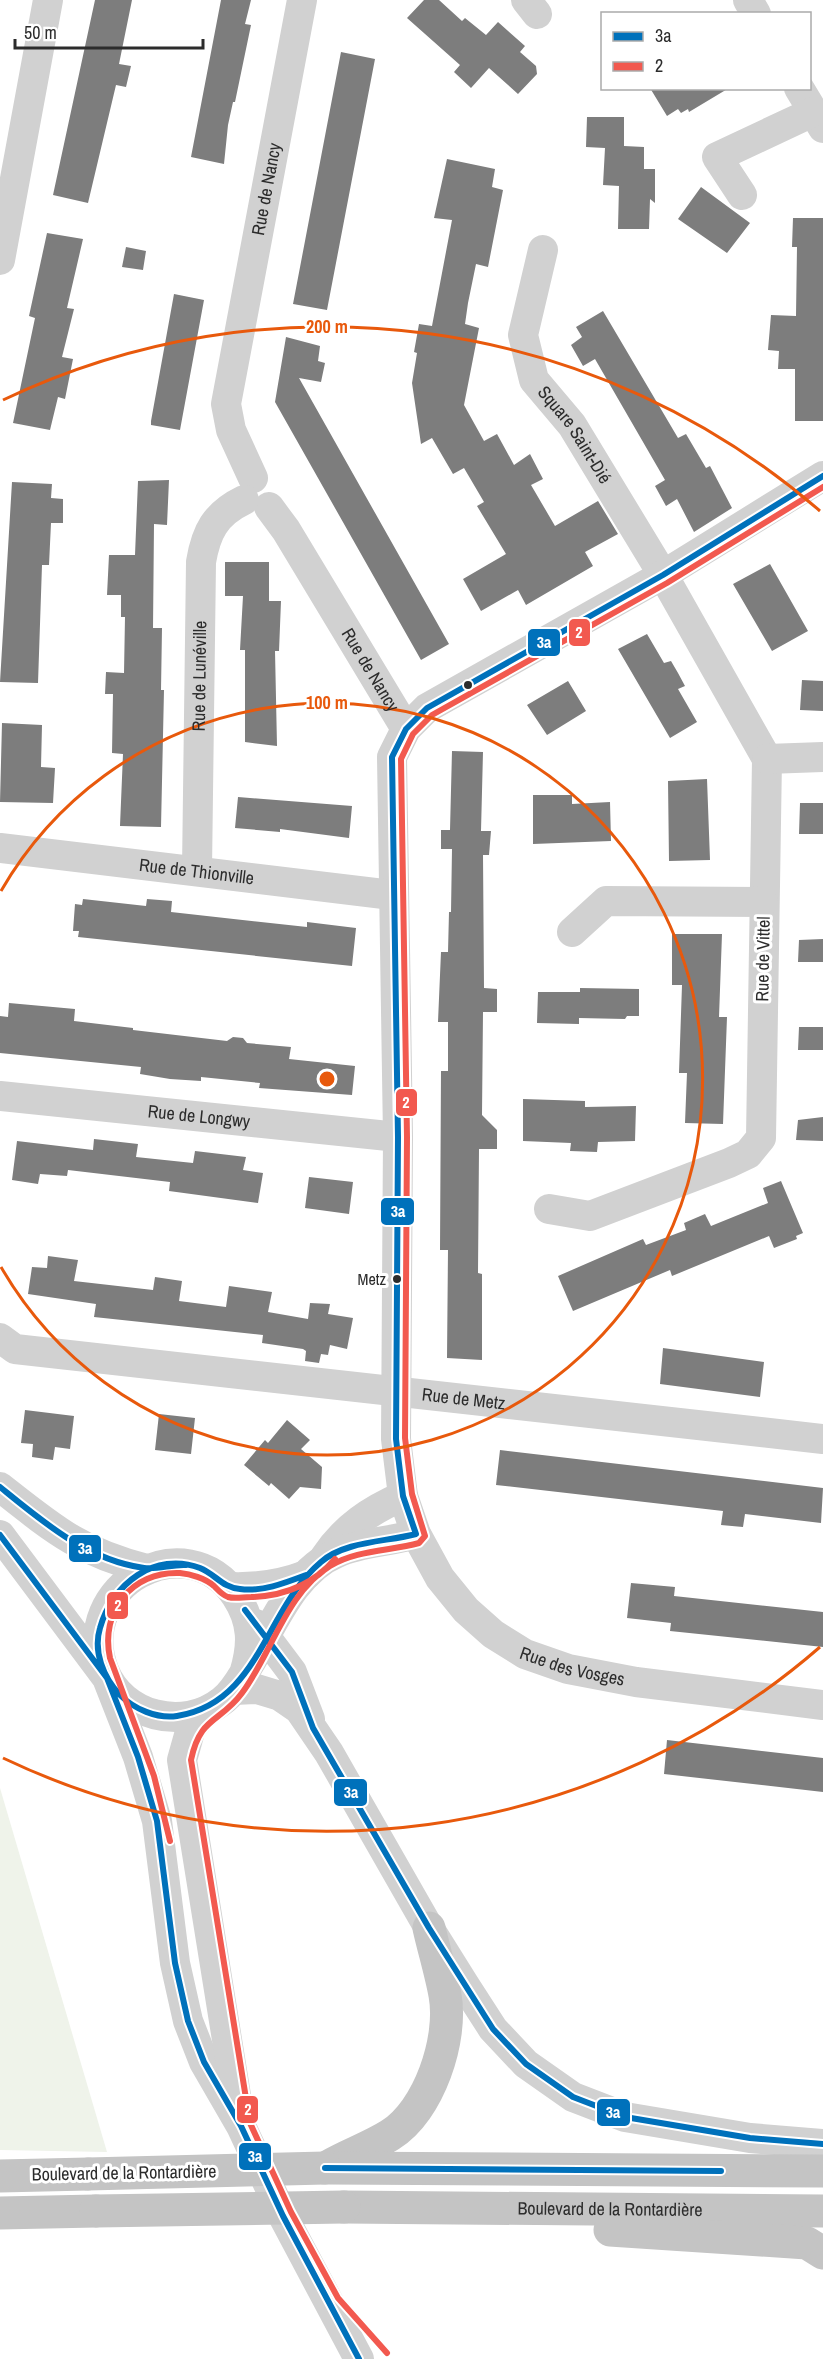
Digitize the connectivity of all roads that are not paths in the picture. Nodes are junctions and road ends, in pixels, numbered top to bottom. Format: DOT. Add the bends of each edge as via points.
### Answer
graph roads {
  1 [pos="48,0"];
  2 [pos="302,0"];
  3 [pos="812,109"];
  4 [pos="742,195"];
  5 [pos="543,250"];
  6 [pos="0,260"];
  7 [pos="823,476"];
  8 [pos="255,495"];
  9 [pos="663,575"];
  10 [pos="406,729"];
  11 [pos="823,757"];
  12 [pos="767,759"];
  13 [pos="0,848"];
  14 [pos="197,870"];
  15 [pos="393,895"];
  16 [pos="763,902"];
  17 [pos="572,932"];
  18 [pos="0,1096"];
  19 [pos="398,1137"];
  20 [pos="549,1209"];
  21 [pos="0,1338"];
  22 [pos="397,1391"];
  23 [pos="823,1439"];
  24 [pos="0,1487"];
  25 [pos="403,1497"];
  26 [pos="416,1534"];
  27 [pos="0,1535"];
  28 [pos="314,1567"];
  29 [pos="147,1569"];
  30 [pos="237,1599"];
  31 [pos="266,1637"];
  32 [pos="107,1678"];
  33 [pos="239,1682"];
  34 [pos="823,1705"];
  35 [pos="206,1711"];
  36 [pos="313,1728"];
  37 [pos="429,1928"];
  38 [pos="241,2126"];
  39 [pos="823,2144"];
  40 [pos="325,2168"];
  41 [pos="823,2171"];
  42 [pos="0,2176"];
  43 [pos="475,2209"];
  44 [pos="823,2211"];
  45 [pos="0,2213"];
  46 [pos="823,2253"];
  47 [pos="331,2303"];
  48 [pos="359,2359"];
  49 [pos="380,2359"];
  1 -- 6 [label="street"];
  2 -- 8 [label="street, Rue de Nancy" via="226,404 231,430"];
  3 -- 4 [label="street" via="717,158"];
  5 -- 9 [label="street, Square Saint-Dié" via="523,335 534,380 572,425"];
  7 -- 9 [label="street"];
  8 -- 10 [label="street, Rue de Nancy" via="286,530"];
  8 -- 14 [label="street, Rue de Lunéville" via="218,519 206,534 201,562"];
  9 -- 10 [label="street" via="426,708"];
  9 -- 12 [label="street"];
  10 -- 15 [label="street, Rue de Nancy" via="392,756"];
  11 -- 12 [label="street"];
  12 -- 16 [label="street, Rue de Vittel"];
  13 -- 14 [label="street, Rue de Thionville"];
  14 -- 15 [label="street, Rue de Thionville"];
  15 -- 19 [label="street, Rue de Nancy"];
  16 -- 17 [label="street" via="606,901"];
  16 -- 20 [label="street, Rue de Vittel" via="761,1138 748,1154 729,1163 590,1216"];
  18 -- 19 [label="street, Rue de Longwy"];
  19 -- 22 [label="street, Rue de Nancy"];
  21 -- 22 [label="street, Rue de Metz" via="15,1349"];
  22 -- 23 [label="street, Rue de Metz"];
  22 -- 25 [label="street, Rue de Nancy" via="396,1438"];
  24 -- 29 [label="street" via="78,1545"];
  25 -- 26 [label="street, Rue des Vosges"];
  25 -- 28 [label="street" via="354,1523"];
  26 -- 28 [label="street" via="356,1547"];
  26 -- 34 [label="street, Rue des Vosges" via="440,1578 466,1610 493,1634 525,1654 568,1670 636,1682"];
  27 -- 32 [label="street"];
  28 -- 30 [label="street"];
  28 -- 31 [label="street"];
  29 -- 30 [label="street" via="164,1564 191,1566 216,1576"];
  29 -- 32 [label="street" via="112,1595 102,1614 99,1657"];
  30 -- 31 [label="street"];
  30 -- 33 [label="street" via="250,1642"];
  31 -- 33 [label="street"];
  31 -- 36 [label="street" via="292,1672"];
  32 -- 35 [label="street" via="121,1696 139,1709 161,1716 184,1717"];
  32 -- 38 [label="street" via="138,1757 157,1821 175,1964 188,2021 204,2062"];
  33 -- 35 [label="street"];
  33 -- 36 [label="street" via="280,1696 299,1709"];
  35 -- 38 [label="street" via="191,1728 182,1760"];
  36 -- 37 [label="street"];
  37 -- 39 [label="street" via="493,2028 526,2064 573,2097 626,2117 750,2138"];
  37 -- 40 [label="main road" via="446,1997 446,2032 437,2071 421,2103 392,2134"];
  38 -- 47 [label="street" via="283,2216"];
  40 -- 41 [label="main road, Boulevard de la Rontardière"];
  40 -- 42 [label="main road, Boulevard de la Rontardière, bridge"];
  43 -- 44 [label="main road, Boulevard de la Rontardière"];
  43 -- 45 [label="main road, Boulevard de la Rontardière, bridge" via="344,2206"];
  43 -- 46 [label="main road" via="543,2226 807,2243"];
  47 -- 48 [label="street"];
  47 -- 49 [label="street"];
}
